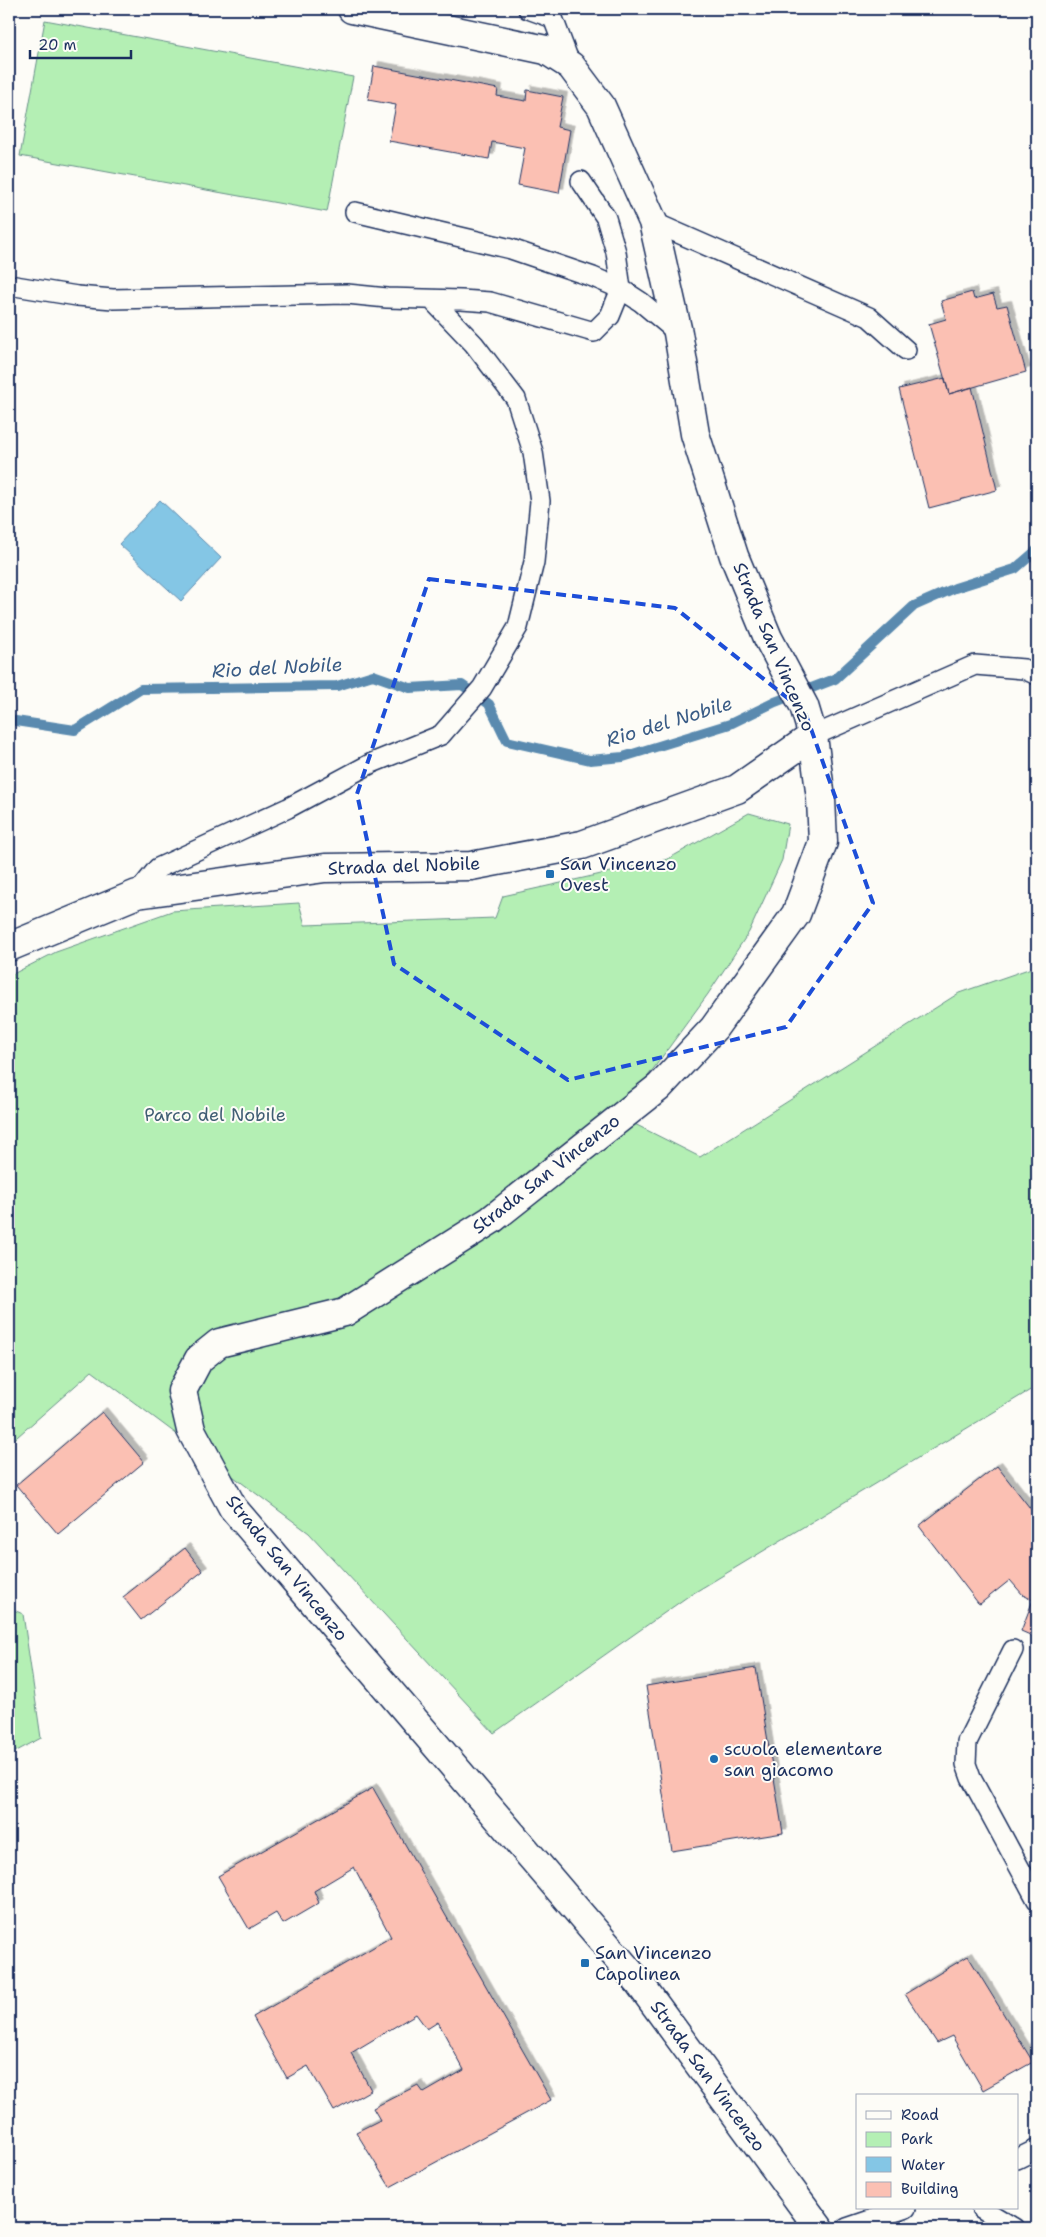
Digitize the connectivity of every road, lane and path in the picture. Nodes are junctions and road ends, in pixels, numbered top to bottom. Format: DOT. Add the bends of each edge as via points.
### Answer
graph roads {
  1 [pos="352,9"];
  2 [pos="528,9"];
  3 [pos="571,66"];
  4 [pos="581,181"];
  5 [pos="355,212"];
  6 [pos="653,222"];
  7 [pos="9,285"];
  8 [pos="621,289"];
  9 [pos="432,300"];
  10 [pos="678,332"];
  11 [pos="906,350"];
  12 [pos="1037,676"];
  13 [pos="813,736"];
  14 [pos="137,894"];
  15 [pos="9,947"];
  16 [pos="1013,1650"];
  17 [pos="1037,1900"];
  18 [pos="1037,2149"];
  19 [pos="1018,2159"];
  20 [pos="900,2210"];
  21 [pos="983,2210"];
  22 [pos="819,2228"];
  23 [pos="847,2228"];
  24 [pos="1014,2228"];
  1 -- 3 [label="street, Strada San Vincenzo" via="546,50"];
  2 -- 3 [label="lane" via="553,18"];
  3 -- 6 [label="street, Strada San Vincenzo" via="601,106"];
  4 -- 8 [label="lane" via="606,218 616,252"];
  5 -- 8 [label="lane" via="511,249"];
  6 -- 10 [label="street, Strada San Vincenzo"];
  6 -- 11 [label="lane" via="868,317"];
  7 -- 9 [label="lane" via="114,299 347,294"];
  8 -- 9 [label="lane" via="610,316 594,332 490,302"];
  8 -- 10 [label="lane"];
  9 -- 14 [label="lane" via="474,344 516,399 533,452 540,501 534,562 518,627 478,695 441,735 372,762 288,808 158,868"];
  10 -- 13 [label="street, Strada San Vincenzo" via="695,434 734,556 768,638 804,706"];
  12 -- 13 [label="lane" via="1024,669 975,665"];
  13 -- 14 [label="street, Strada del Nobile" via="737,790 582,845 472,866 325,868"];
  13 -- 22 [label="street, Strada San Vincenzo" via="823,842 796,914 714,1028 659,1086 491,1220 346,1312 219,1343 199,1359 182,1391 191,1430 233,1508 640,1984"];
  14 -- 15 [label="street, Strada del Nobile"];
  16 -- 17 [label="lane" via="967,1742 966,1764"];
  18 -- 19 [label="lane"];
  20 -- 23 [label="lane"];
  21 -- 24 [label="lane"];
}
